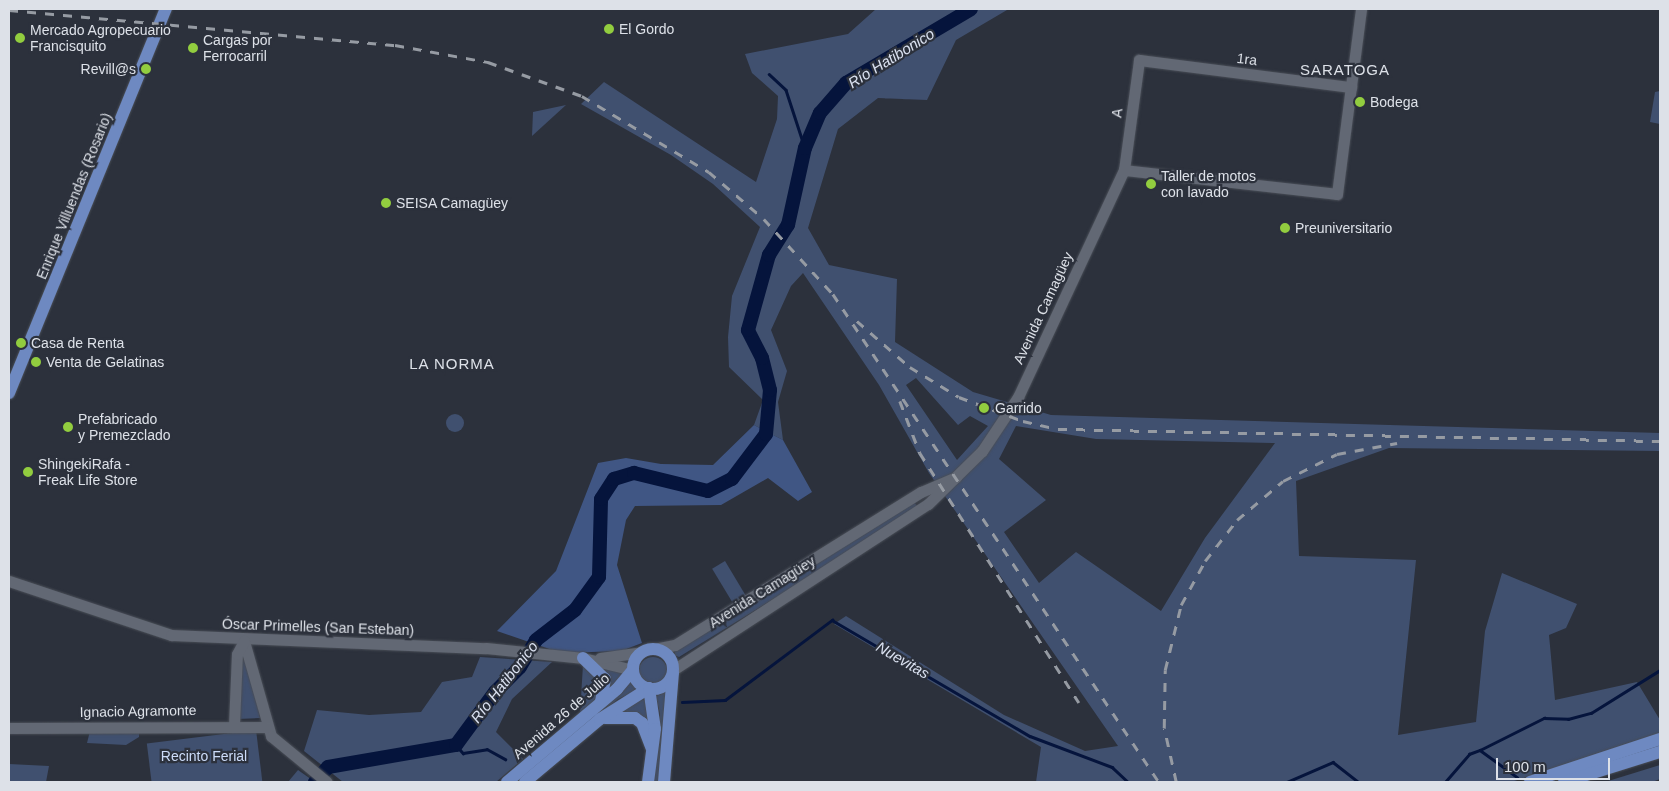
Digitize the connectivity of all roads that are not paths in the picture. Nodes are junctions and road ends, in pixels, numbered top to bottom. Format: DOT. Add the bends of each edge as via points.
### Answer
graph roads {
  1 [pos="166,9"];
  2 [pos="1361,9"];
  3 [pos="1139,60"];
  4 [pos="1351,87"];
  5 [pos="1124,170"];
  6 [pos="9,393"];
  7 [pos="960,475"];
  8 [pos="921,492"];
  9 [pos="928,504"];
  10 [pos="9,581"];
  11 [pos="244,641"];
  12 [pos="648,651"];
  13 [pos="583,658"];
  14 [pos="633,670"];
  15 [pos="673,670"];
  16 [pos="649,688"];
  17 [pos="598,705"];
  18 [pos="600,719"];
  19 [pos="234,725"];
  20 [pos="266,727"];
  21 [pos="9,728"];
  22 [pos="1660,739"];
  23 [pos="652,750"];
  24 [pos="1660,752"];
  25 [pos="327,782"];
  26 [pos="507,782"];
  27 [pos="525,782"];
  28 [pos="648,782"];
  29 [pos="664,782"];
  30 [pos="1530,782"];
  31 [pos="1564,782"];
  1 -- 6 [label="main road, Enrique Villuendas (Rosario)"];
  2 -- 4 [label="main road"];
  3 -- 4 [label="main road, 1ra"];
  3 -- 5 [label="main road, A"];
  4 -- 5 [label="main road" via="1337,194"];
  5 -- 7 [label="main road, Avenida Camagüey" via="1013,405"];
  7 -- 8 [label="main road, Avenida Camagüey"];
  7 -- 9 [label="main road, Avenida Camagüey"];
  8 -- 9 [label="main road"];
  8 -- 12 [label="main road, Avenida Camagüey" via="692,634"];
  9 -- 15 [label="main road, Avenida Camagüey"];
  10 -- 11 [label="main road, Óscar Primelles (San Esteban)" via="154,631"];
  11 -- 13 [label="main road, Óscar Primelles (San Esteban)" via="486,648"];
  11 -- 19 [label="main road" via="237,654"];
  11 -- 20 [label="main road" via="250,653"];
  12 -- 13 [label="main road, Avenida Camagüey"];
  12 -- 14 [label="main road"];
  12 -- 15 [label="main road" via="670,658"];
  13 -- 14 [label="main road, Óscar Primelles (San Esteban)"];
  13 -- 17 [label="main road" via="605,680 606,693"];
  14 -- 16 [label="main road" via="638,682"];
  14 -- 17 [label="main road, Avenida 26 de Julio"];
  15 -- 16 [label="main road" via="662,686"];
  15 -- 29 [label="main road"];
  16 -- 18 [label="main road, Avenida 26 de Julio"];
  16 -- 23 [label="main road" via="654,710"];
  17 -- 26 [label="main road, Avenida 26 de Julio"];
  18 -- 23 [label="main road" via="615,714 635,718 642,723"];
  18 -- 27 [label="main road, Avenida 26 de Julio"];
  19 -- 20 [label="main road, Ignacio Agramonte"];
  19 -- 21 [label="main road, Ignacio Agramonte"];
  20 -- 25 [label="main road" via="280,746"];
  22 -- 30 [label="main road"];
  23 -- 28 [label="main road"];
  24 -- 31 [label="main road"];
}
